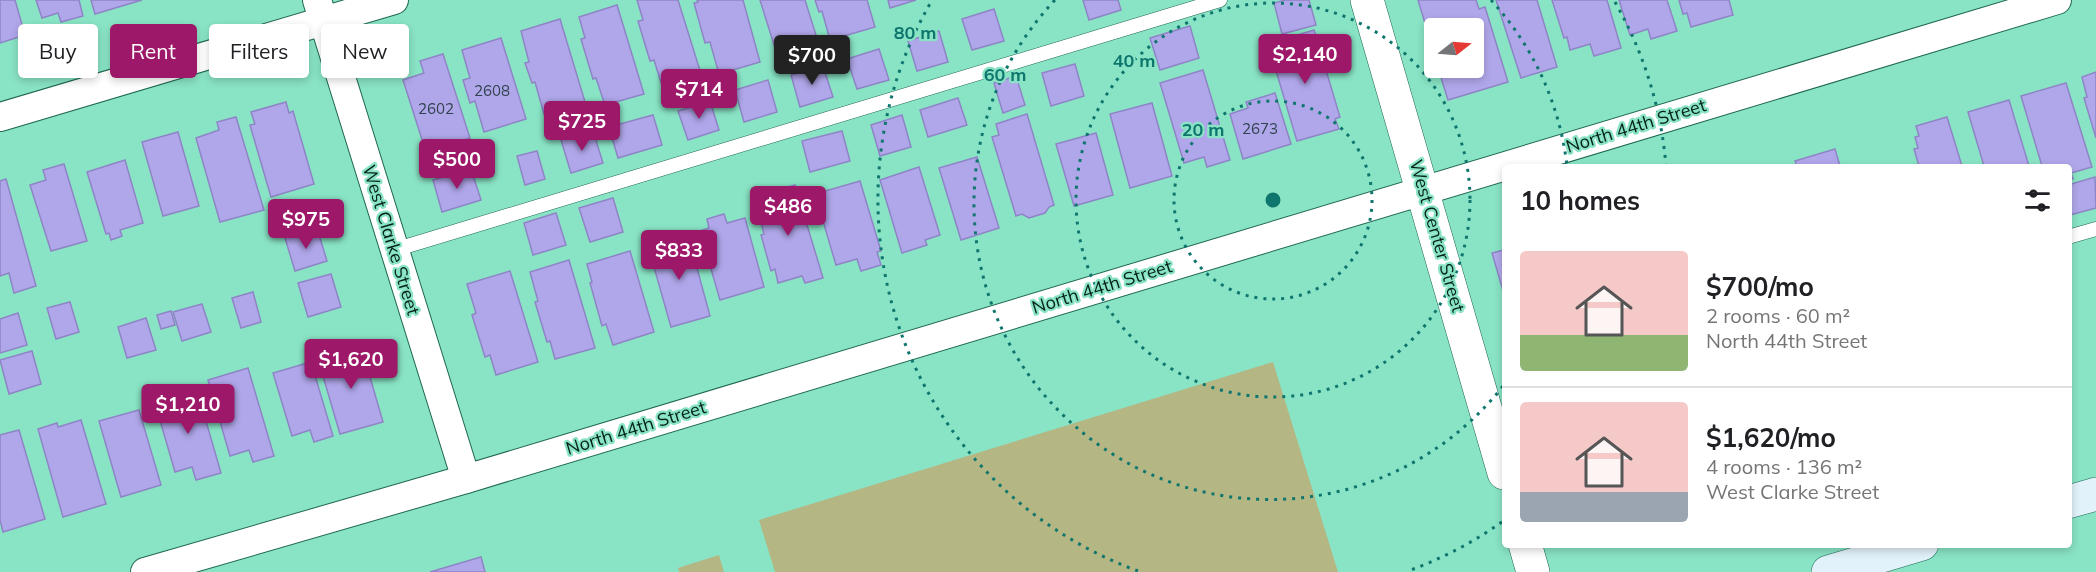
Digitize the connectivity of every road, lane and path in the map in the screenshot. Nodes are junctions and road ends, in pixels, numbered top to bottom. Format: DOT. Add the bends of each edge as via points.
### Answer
graph roads {
  1 [pos="393,0"];
  2 [pos="1220,0"];
  3 [pos="1368,0"];
  4 [pos="2057,0"];
  5 [pos="320,10"];
  6 [pos="0,117"];
  7 [pos="1511,164"];
  8 [pos="1502,167"];
  9 [pos="1424,190"];
  10 [pos="2096,229"];
  11 [pos="2072,236"];
  12 [pos="394,250"];
  13 [pos="1502,463"];
  14 [pos="466,479"];
  15 [pos="2096,494"];
  16 [pos="2072,501"];
  17 [pos="1526,548"];
  18 [pos="1909,548"];
  19 [pos="145,572"];
  20 [pos="1533,572"];
  21 [pos="1828,572"];
  1 -- 5 [label="street"];
  2 -- 12 [label="lane"];
  3 -- 9 [label="street, West Center Street"];
  4 -- 7 [label="street, North 44th Street"];
  5 -- 6 [label="street"];
  5 -- 12 [label="street, West Clarke Street"];
  8 -- 9 [label="street, North 44th Street"];
  9 -- 13 [label="street, West Center Street" via="1491,410"];
  9 -- 14 [label="street, North 44th Street"];
  10 -- 11 [label="lane"];
  12 -- 14 [label="street, West Clarke Street"];
  14 -- 19 [label="street, North 44th Street"];
  15 -- 16 [label="main road"];
  17 -- 20 [label="street"];
  18 -- 21 [label="main road"];
}
